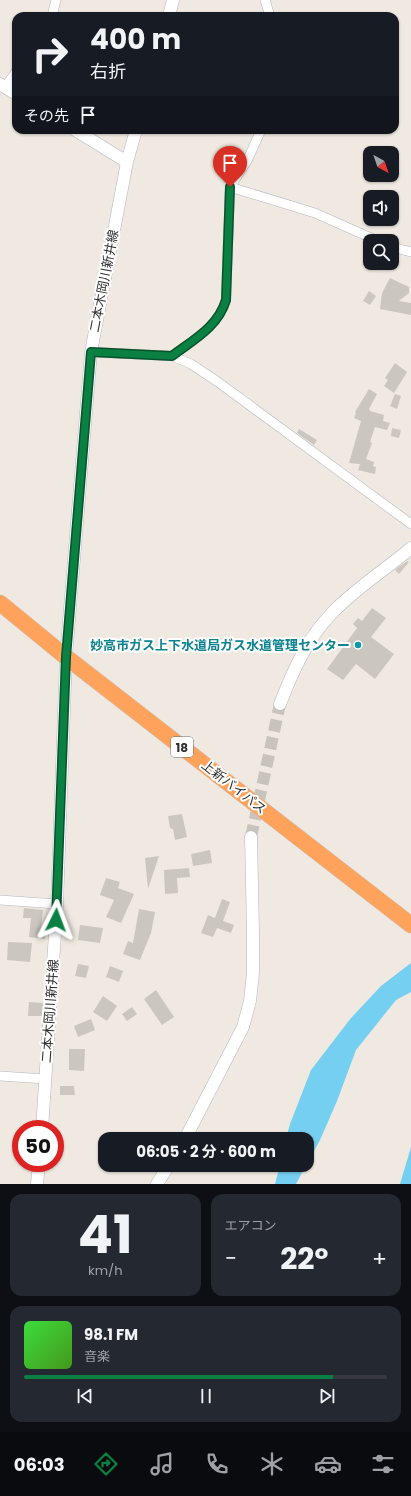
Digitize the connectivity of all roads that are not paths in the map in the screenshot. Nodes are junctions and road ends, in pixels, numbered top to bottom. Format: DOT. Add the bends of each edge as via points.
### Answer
graph roads {
  1 [pos="56,0"];
  2 [pos="173,0"];
  3 [pos="265,0"];
  4 [pos="53,12"];
  5 [pos="170,12"];
  6 [pos="269,12"];
  7 [pos="12,76"];
  8 [pos="3,86"];
  9 [pos="12,92"];
  10 [pos="82,134"];
  11 [pos="135,134"];
  12 [pos="259,134"];
  13 [pos="127,162"];
  14 [pos="230,187"];
  15 [pos="363,234"];
  16 [pos="399,249"];
  17 [pos="411,252"];
  18 [pos="91,352"];
  19 [pos="172,356"];
  20 [pos="411,524"];
  21 [pos="411,548"];
  22 [pos="0,603"];
  23 [pos="66,657"];
  24 [pos="280,704"];
  25 [pos="251,837"];
  26 [pos="0,900"];
  27 [pos="57,904"];
  28 [pos="411,925"];
  29 [pos="0,1076"];
  30 [pos="46,1079"];
  31 [pos="43,1120"];
  32 [pos="189,1132"];
  33 [pos="38,1172"];
  34 [pos="165,1172"];
  35 [pos="37,1184"];
  36 [pos="157,1184"];
  1 -- 4 [label="street"];
  2 -- 5 [label="main road"];
  3 -- 6 [label="street"];
  7 -- 8 [label="street"];
  8 -- 9 [label="main road"];
  10 -- 13 [label="main road"];
  11 -- 13 [label="main road, 二本木岡川新井線"];
  12 -- 14 [label="street" via="248,159"];
  13 -- 18 [label="main road, 二本木岡川新井線"];
  14 -- 15 [label="street" via="315,213"];
  14 -- 19 [label="street" via="226,300 223,311 212,326"];
  16 -- 17 [label="street"];
  18 -- 19 [label="street"];
  18 -- 23 [label="main road, 二本木岡川新井線"];
  19 -- 20 [label="street" via="191,364 218,382"];
  21 -- 24 [label="main road" via="333,612 320,627 295,665"];
  22 -- 23 [label="highway, 上新バイパス / 18"];
  23 -- 27 [label="main road, 二本木岡川新井線"];
  23 -- 28 [label="highway, 上新バイパス / 18"];
  25 -- 32 [label="main road" via="253,973 250,1001 243,1027"];
  26 -- 27 [label="street"];
  27 -- 30 [label="main road, 二本木岡川新井線"];
  29 -- 30 [label="street"];
  30 -- 31 [label="main road, 二本木岡川新井線"];
  33 -- 35 [label="main road"];
  34 -- 36 [label="main road"];
}
